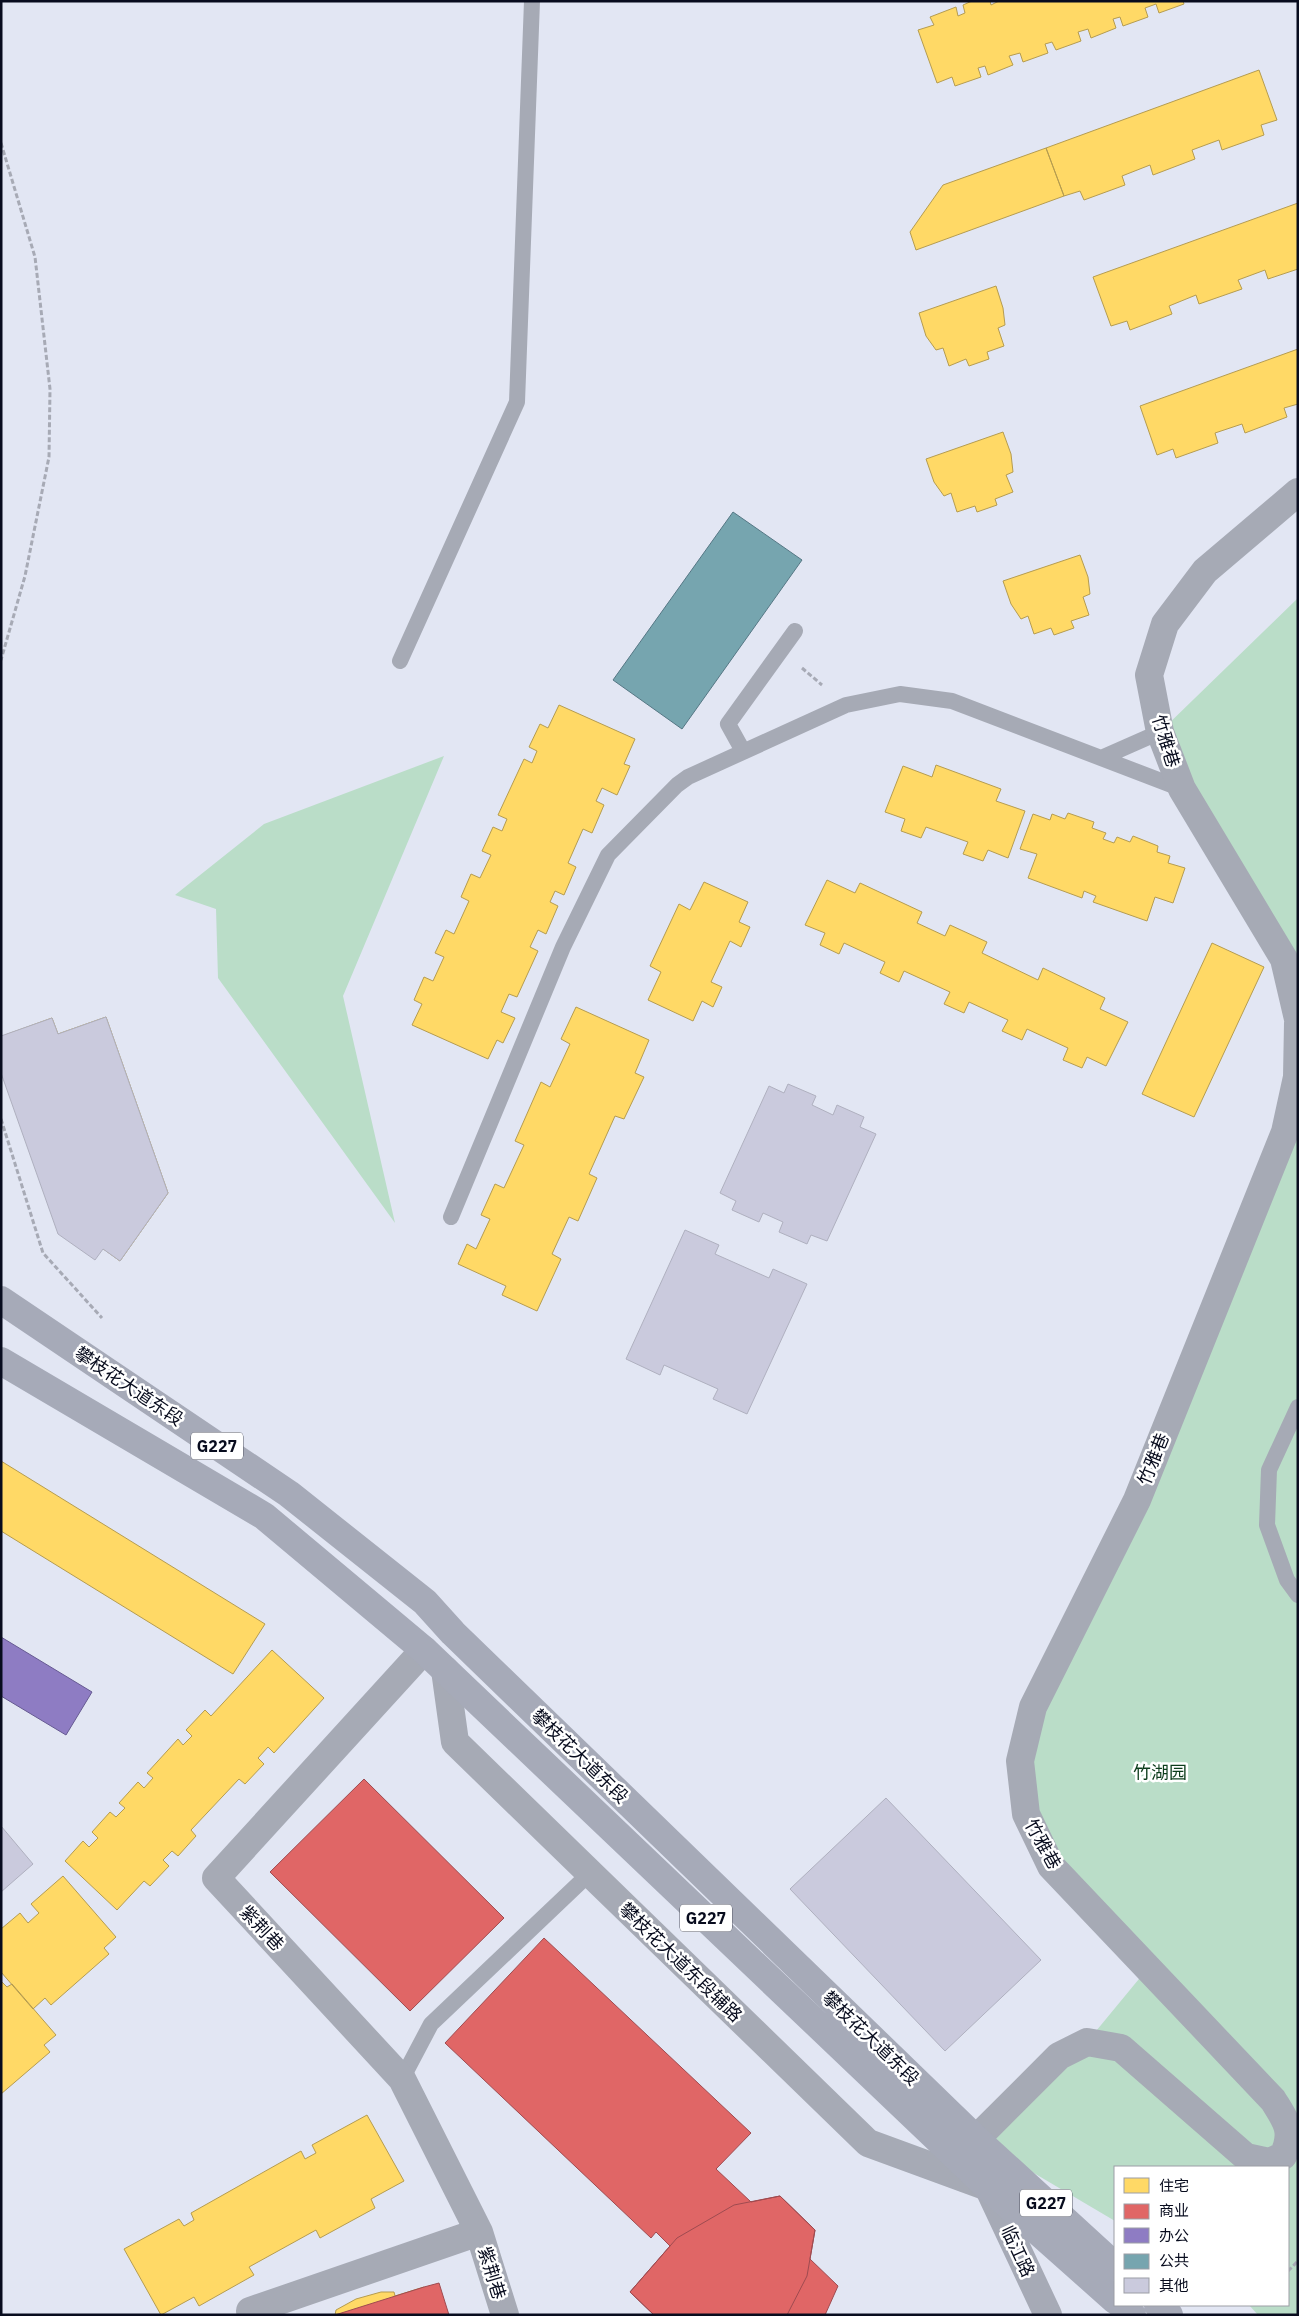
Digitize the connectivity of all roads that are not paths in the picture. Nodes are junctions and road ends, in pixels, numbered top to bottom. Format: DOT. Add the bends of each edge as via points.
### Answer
graph roads {
  1 [pos="532,1"];
  2 [pos="1298,492"];
  3 [pos="795,631"];
  4 [pos="400,661"];
  5 [pos="1160,732"];
  6 [pos="743,751"];
  7 [pos="1101,758"];
  8 [pos="1182,789"];
  9 [pos="1298,1019"];
  10 [pos="1298,1023"];
  11 [pos="451,1217"];
  12 [pos="1,1300"];
  13 [pos="1,1361"];
  14 [pos="1298,1407"];
  15 [pos="1298,1595"];
  16 [pos="424,1650"];
  17 [pos="446,1670"];
  18 [pos="590,1873"];
  19 [pos="402,2079"];
  20 [pos="976,2139"];
  21 [pos="963,2163"];
  22 [pos="988,2187"];
  23 [pos="479,2232"];
  24 [pos="1114,2265"];
  25 [pos="1114,2299"];
  26 [pos="1122,2306"];
  27 [pos="1159,2306"];
  28 [pos="251,2315"];
  29 [pos="504,2315"];
  30 [pos="1048,2315"];
  31 [pos="1132,2315"];
  32 [pos="1169,2315"];
  1 -- 4 [label="lane" via="517,402"];
  2 -- 5 [label="street, 竹雅巷" via="1205,571 1165,624 1149,675"];
  3 -- 6 [label="lane" via="728,724"];
  5 -- 7 [label="lane"];
  5 -- 8 [label="street, 竹雅巷"];
  6 -- 7 [label="lane" via="846,705 900,694 952,701"];
  6 -- 11 [label="lane" via="676,785 608,855 563,947"];
  7 -- 8 [label="lane"];
  8 -- 9 [label="street, 竹雅巷" via="1284,959"];
  10 -- 20 [label="street, 竹雅巷" via="1296,1077 1285,1132 1137,1500 1033,1707 1020,1761 1026,1814 1051,1866 1273,2100 1286,2120 1290,2142 1283,2156 1269,2162 1246,2157 1121,2048 1087,2042 1060,2056"];
  12 -- 20 [label="highway, 攀枝花大道东段 / G227" via="289,1494 424,1602"];
  13 -- 16 [label="highway, 攀枝花大道东段 / G227" via="264,1516"];
  14 -- 15 [label="lane" via="1268,1470 1267,1525 1287,1580"];
  16 -- 17 [label="highway, 攀枝花大道东段 / G227"];
  16 -- 19 [label="street, 紫荆巷" via="216,1878"];
  17 -- 18 [label="street, 攀枝花大道东段辅路" via="455,1742"];
  17 -- 21 [label="highway, 攀枝花大道东段 / G227"];
  18 -- 19 [label="lane" via="431,2024"];
  18 -- 22 [label="street, 攀枝花大道东段辅路" via="868,2143"];
  19 -- 23 [label="street, 紫荆巷"];
  20 -- 21 [label="street, 竹雅巷"];
  20 -- 24 [label="highway, 攀枝花大道东段 / G227"];
  21 -- 22 [label="highway, 攀枝花大道东段 / G227"];
  22 -- 25 [label="highway, 攀枝花大道东段 / G227"];
  22 -- 30 [label="main road, 临江路"];
  23 -- 28 [label="street, 紫荆巷" via="250,2311"];
  23 -- 29 [label="street, 紫荆巷"];
  26 -- 31 [label="highway"];
  27 -- 32 [label="highway"];
}
